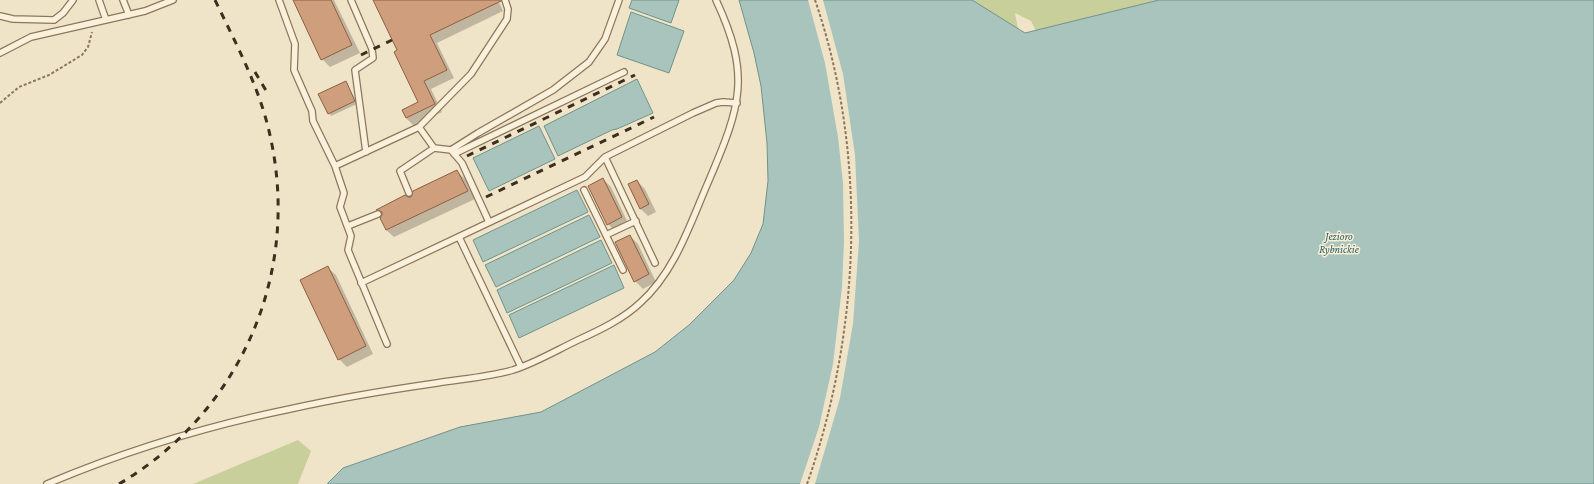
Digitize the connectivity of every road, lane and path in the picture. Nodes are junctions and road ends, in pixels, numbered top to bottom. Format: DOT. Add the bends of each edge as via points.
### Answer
graph roads {
  1 [pos="74,0"];
  2 [pos="99,0"];
  3 [pos="123,0"];
  4 [pos="173,0"];
  5 [pos="279,0"];
  6 [pos="351,0"];
  7 [pos="505,0"];
  8 [pos="619,0"];
  9 [pos="716,0"];
  10 [pos="815,0"];
  11 [pos="129,15"];
  12 [pos="0,16"];
  13 [pos="54,20"];
  14 [pos="106,20"];
  15 [pos="96,22"];
  16 [pos="55,31"];
  17 [pos="0,53"];
  18 [pos="624,72"];
  19 [pos="0,103"];
  20 [pos="737,103"];
  21 [pos="419,128"];
  22 [pos="434,148"];
  23 [pos="366,152"];
  24 [pos="453,152"];
  25 [pos="605,157"];
  26 [pos="335,166"];
  27 [pos="584,190"];
  28 [pos="409,193"];
  29 [pos="378,214"];
  30 [pos="636,221"];
  31 [pos="488,222"];
  32 [pos="348,226"];
  33 [pos="606,235"];
  34 [pos="459,237"];
  35 [pos="655,263"];
  36 [pos="623,270"];
  37 [pos="361,283"];
  38 [pos="387,344"];
  39 [pos="521,367"];
  40 [pos="47,484"];
  41 [pos="807,484"];
  1 -- 13 [label="lane"];
  2 -- 14 [label="lane"];
  3 -- 11 [label="lane"];
  4 -- 11 [label="lane"];
  5 -- 26 [label="lane" via="295,44 294,70 312,111 313,121"];
  6 -- 23 [label="lane" via="372,49 373,58 355,70"];
  7 -- 21 [label="lane" via="508,9 507,19 471,74"];
  8 -- 24 [label="lane" via="605,39 588,62 554,90 478,133"];
  9 -- 20 [label="lane" via="736,52 739,83"];
  10 -- 41 [label="path" via="832,61 845,134 851,248 847,305 838,369 829,413"];
  11 -- 14 [label="lane"];
  12 -- 13 [label="lane" via="13,19"];
  13 -- 16 [label="lane"];
  14 -- 15 [label="lane"];
  15 -- 16 [label="lane"];
  15 -- 19 [label="path" via="88,47 82,55 50,75 19,88"];
  16 -- 17 [label="lane" via="31,37"];
  18 -- 24 [label="lane"];
  20 -- 25 [label="lane" via="709,105"];
  20 -- 39 [label="lane" via="726,141 688,229 667,270 650,294 615,321"];
  21 -- 22 [label="lane"];
  21 -- 23 [label="lane"];
  22 -- 24 [label="lane"];
  22 -- 28 [label="lane" via="400,171"];
  23 -- 26 [label="lane"];
  24 -- 31 [label="lane" via="462,163"];
  25 -- 30 [label="lane"];
  25 -- 31 [label="lane" via="585,177"];
  26 -- 32 [label="lane" via="344,193 340,207"];
  27 -- 33 [label="lane"];
  29 -- 32 [label="lane"];
  30 -- 33 [label="lane"];
  30 -- 35 [label="lane"];
  31 -- 34 [label="lane"];
  32 -- 37 [label="lane" via="351,236 348,250"];
  33 -- 36 [label="lane"];
  34 -- 37 [label="lane"];
  34 -- 39 [label="lane"];
  37 -- 38 [label="lane"];
  39 -- 40 [label="lane" via="256,416 170,440"];
}
